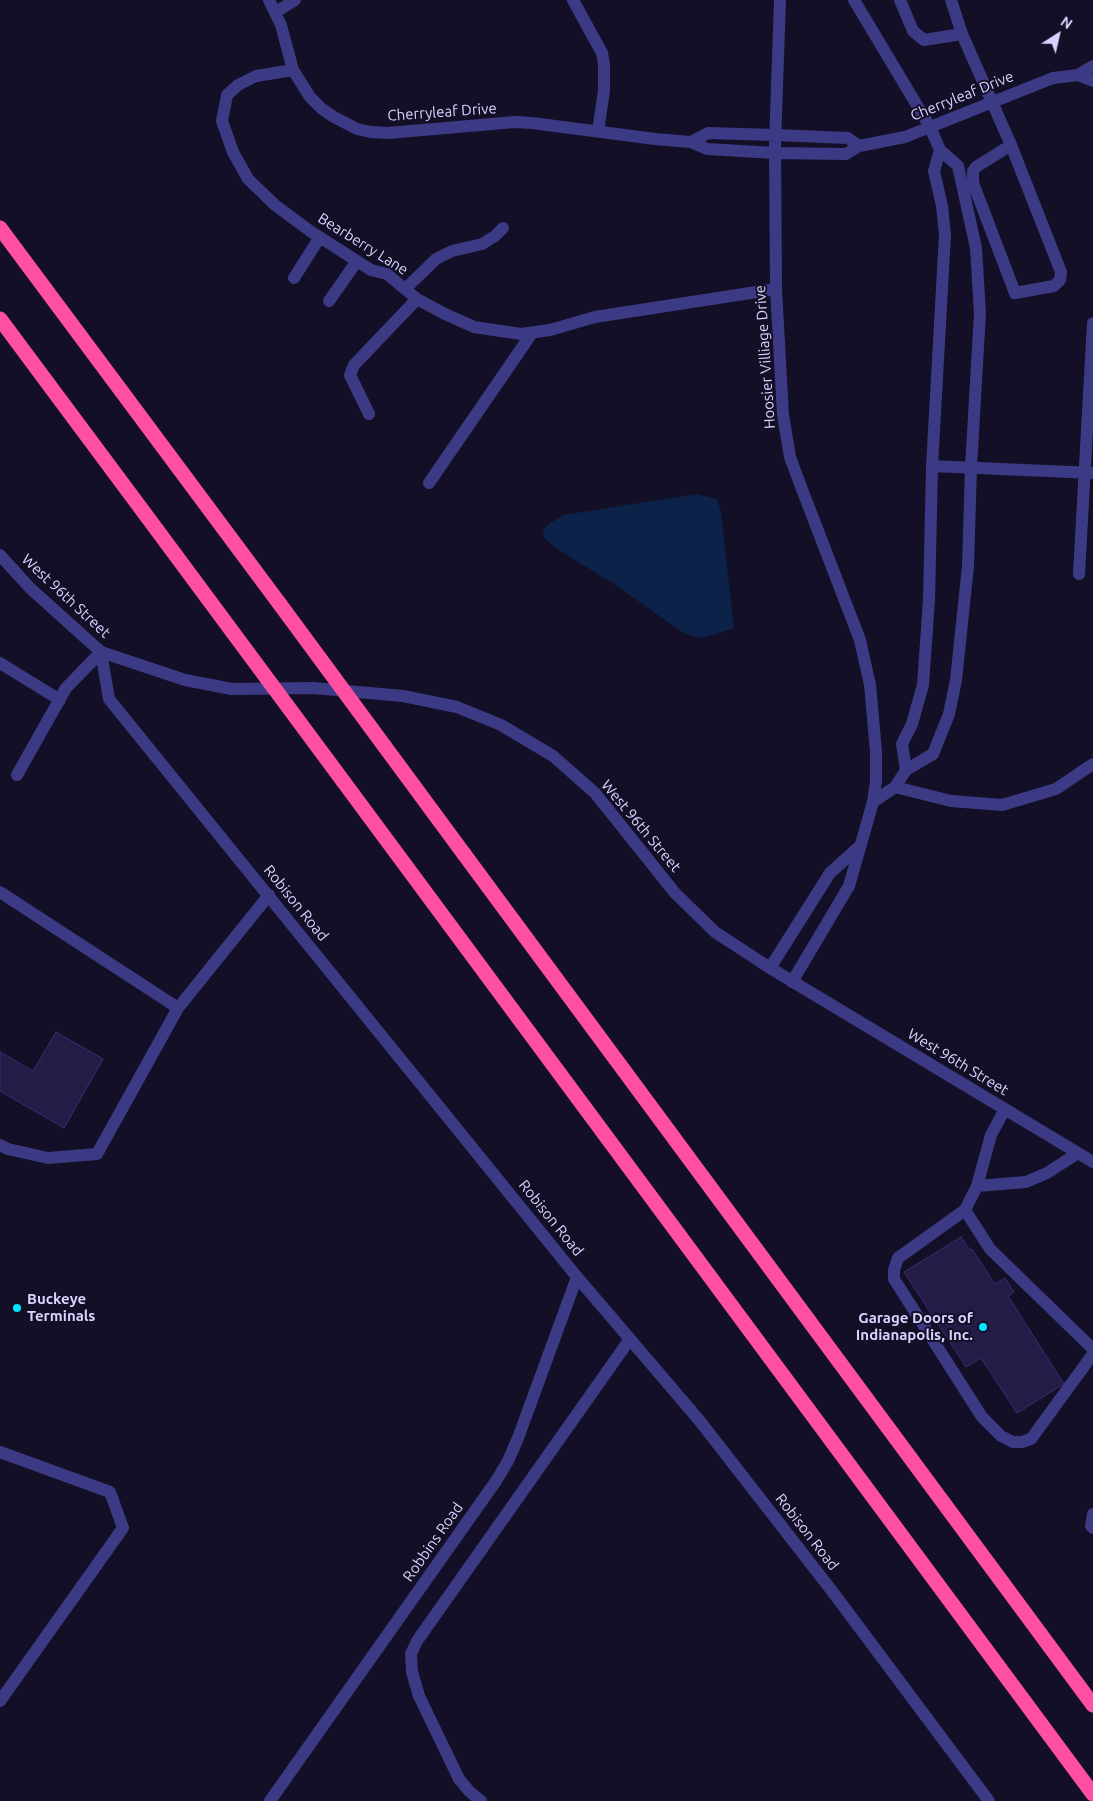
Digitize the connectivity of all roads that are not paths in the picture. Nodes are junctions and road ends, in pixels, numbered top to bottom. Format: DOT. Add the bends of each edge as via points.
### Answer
graph roads {
  1 [pos="269,0"];
  2 [pos="295,0"];
  3 [pos="573,0"];
  4 [pos="780,0"];
  5 [pos="854,0"];
  6 [pos="900,0"];
  7 [pos="951,0"];
  8 [pos="276,12"];
  9 [pos="962,34"];
  10 [pos="1093,66"];
  11 [pos="293,70"];
  12 [pos="1078,75"];
  13 [pos="1093,81"];
  14 [pos="992,101"];
  15 [pos="930,127"];
  16 [pos="598,130"];
  17 [pos="776,135"];
  18 [pos="691,142"];
  19 [pos="1011,145"];
  20 [pos="859,146"];
  21 [pos="940,150"];
  22 [pos="775,153"];
  23 [pos="0,228"];
  24 [pos="503,228"];
  25 [pos="320,237"];
  26 [pos="358,261"];
  27 [pos="294,278"];
  28 [pos="405,289"];
  29 [pos="776,289"];
  30 [pos="417,299"];
  31 [pos="329,302"];
  32 [pos="0,319"];
  33 [pos="1093,323"];
  34 [pos="532,333"];
  35 [pos="369,414"];
  36 [pos="932,466"];
  37 [pos="971,467"];
  38 [pos="1088,473"];
  39 [pos="429,483"];
  40 [pos="0,555"];
  41 [pos="1079,574"];
  42 [pos="101,652"];
  43 [pos="0,663"];
  44 [pos="60,700"];
  45 [pos="1093,764"];
  46 [pos="906,770"];
  47 [pos="17,775"];
  48 [pos="895,787"];
  49 [pos="873,802"];
  50 [pos="860,845"];
  51 [pos="0,892"];
  52 [pos="269,895"];
  53 [pos="770,968"];
  54 [pos="792,982"];
  55 [pos="178,1008"];
  56 [pos="1005,1108"];
  57 [pos="0,1145"];
  58 [pos="1078,1152"];
  59 [pos="1093,1162"];
  60 [pos="977,1186"];
  61 [pos="965,1210"];
  62 [pos="577,1277"];
  63 [pos="630,1339"];
  64 [pos="1093,1350"];
  65 [pos="1093,1354"];
  66 [pos="0,1452"];
  67 [pos="1093,1514"];
  68 [pos="1093,1528"];
  69 [pos="0,1701"];
  70 [pos="1093,1705"];
  71 [pos="1093,1794"];
  72 [pos="270,1801"];
  73 [pos="481,1801"];
  74 [pos="989,1801"];
  1 -- 8 [label="street, Cherryleaf Drive"];
  2 -- 8 [label="street"];
  3 -- 16 [label="street" via="602,53 604,91"];
  4 -- 17 [label="street, Hoosier Villiage Drive"];
  5 -- 15 [label="street"];
  6 -- 9 [label="street" via="913,31 924,40"];
  7 -- 9 [label="street"];
  8 -- 11 [label="street, Cherryleaf Drive"];
  9 -- 14 [label="street"];
  10 -- 12 [label="street, Cherryleaf Drive"];
  11 -- 16 [label="street, Cherryleaf Drive" via="322,109 357,129 372,132 514,122"];
  11 -- 25 [label="street, Bearberry Lane" via="256,76 238,84 227,96 222,121 233,152 248,179 275,205"];
  12 -- 13 [label="street, Cherryleaf Drive"];
  12 -- 14 [label="street, Cherryleaf Drive" via="1048,79"];
  14 -- 15 [label="street, Cherryleaf Drive"];
  14 -- 19 [label="street"];
  15 -- 20 [label="street, Cherryleaf Drive" via="905,137"];
  15 -- 21 [label="street"];
  16 -- 18 [label="street, Cherryleaf Drive"];
  17 -- 18 [label="street, Cherryleaf Drive" via="708,133"];
  17 -- 20 [label="street, Cherryleaf Drive" via="848,138"];
  17 -- 22 [label="street, Hoosier Villiage Drive"];
  18 -- 22 [label="street, Cherryleaf Drive" via="706,149"];
  19 -- 19 [label="street" via="976,166 973,183 1014,293 1054,286 1060,280 1061,272"];
  20 -- 22 [label="street, Cherryleaf Drive" via="846,154"];
  21 -- 36 [label="street" via="934,170 945,235"];
  21 -- 37 [label="street" via="958,166 976,248 980,313"];
  22 -- 29 [label="street, Hoosier Villiage Drive"];
  23 -- 70 [label="highway, bridge"];
  24 -- 28 [label="street" via="482,244 452,251 436,259"];
  25 -- 26 [label="street, Bearberry Lane"];
  25 -- 27 [label="street"];
  26 -- 28 [label="street, Bearberry Lane" via="371,270 386,274"];
  26 -- 31 [label="street"];
  28 -- 30 [label="street, Bearberry Lane"];
  29 -- 34 [label="street, Bearberry Lane" via="595,317"];
  29 -- 49 [label="street, Hoosier Villiage Drive" via="783,415 790,457 860,640 870,685 876,751"];
  30 -- 34 [label="street, Bearberry Lane" via="474,327"];
  30 -- 35 [label="street" via="354,365 350,375"];
  32 -- 71 [label="highway, bridge"];
  33 -- 38 [label="street"];
  34 -- 39 [label="street"];
  36 -- 37 [label="street"];
  36 -- 46 [label="street" via="923,686 912,724 902,744"];
  37 -- 38 [label="street"];
  37 -- 46 [label="street" via="968,566 956,680 949,714 933,754"];
  38 -- 41 [label="street"];
  40 -- 42 [label="street, West 96th Street" via="30,588"];
  42 -- 44 [label="street" via="66,688"];
  42 -- 52 [label="street, Robison Road" via="110,699"];
  42 -- 53 [label="street, West 96th Street" via="194,682 232,689 313,688 403,696 457,707 501,725 553,756 595,793 675,893 715,932"];
  43 -- 44 [label="street"];
  44 -- 47 [label="street"];
  45 -- 48 [label="street" via="1056,790 1002,805 950,801"];
  46 -- 48 [label="street"];
  48 -- 49 [label="street"];
  49 -- 50 [label="street, Hoosier Villiage Drive"];
  50 -- 53 [label="street" via="830,873"];
  50 -- 54 [label="street, Hoosier Villiage Drive" via="849,886"];
  51 -- 55 [label="street"];
  52 -- 55 [label="street"];
  52 -- 62 [label="street, Robison Road"];
  53 -- 54 [label="street, West 96th Street"];
  54 -- 56 [label="street, West 96th Street"];
  55 -- 57 [label="street" via="97,1154 48,1158 8,1150"];
  56 -- 58 [label="street, West 96th Street"];
  56 -- 60 [label="street" via="991,1134"];
  58 -- 59 [label="street, West 96th Street"];
  58 -- 60 [label="street" via="1047,1173 1026,1182"];
  60 -- 61 [label="street"];
  61 -- 64 [label="street" via="990,1248"];
  61 -- 65 [label="street" via="898,1258 894,1279 982,1417 1001,1436 1013,1442 1031,1439"];
  62 -- 63 [label="street, Robison Road"];
  62 -- 72 [label="street, Robbins Road" via="508,1461"];
  63 -- 73 [label="street" via="411,1654 419,1696 459,1778"];
  63 -- 74 [label="street, Robison Road" via="763,1501"];
  66 -- 69 [label="street" via="110,1492 123,1528"];
  67 -- 68 [label="street"];
}
